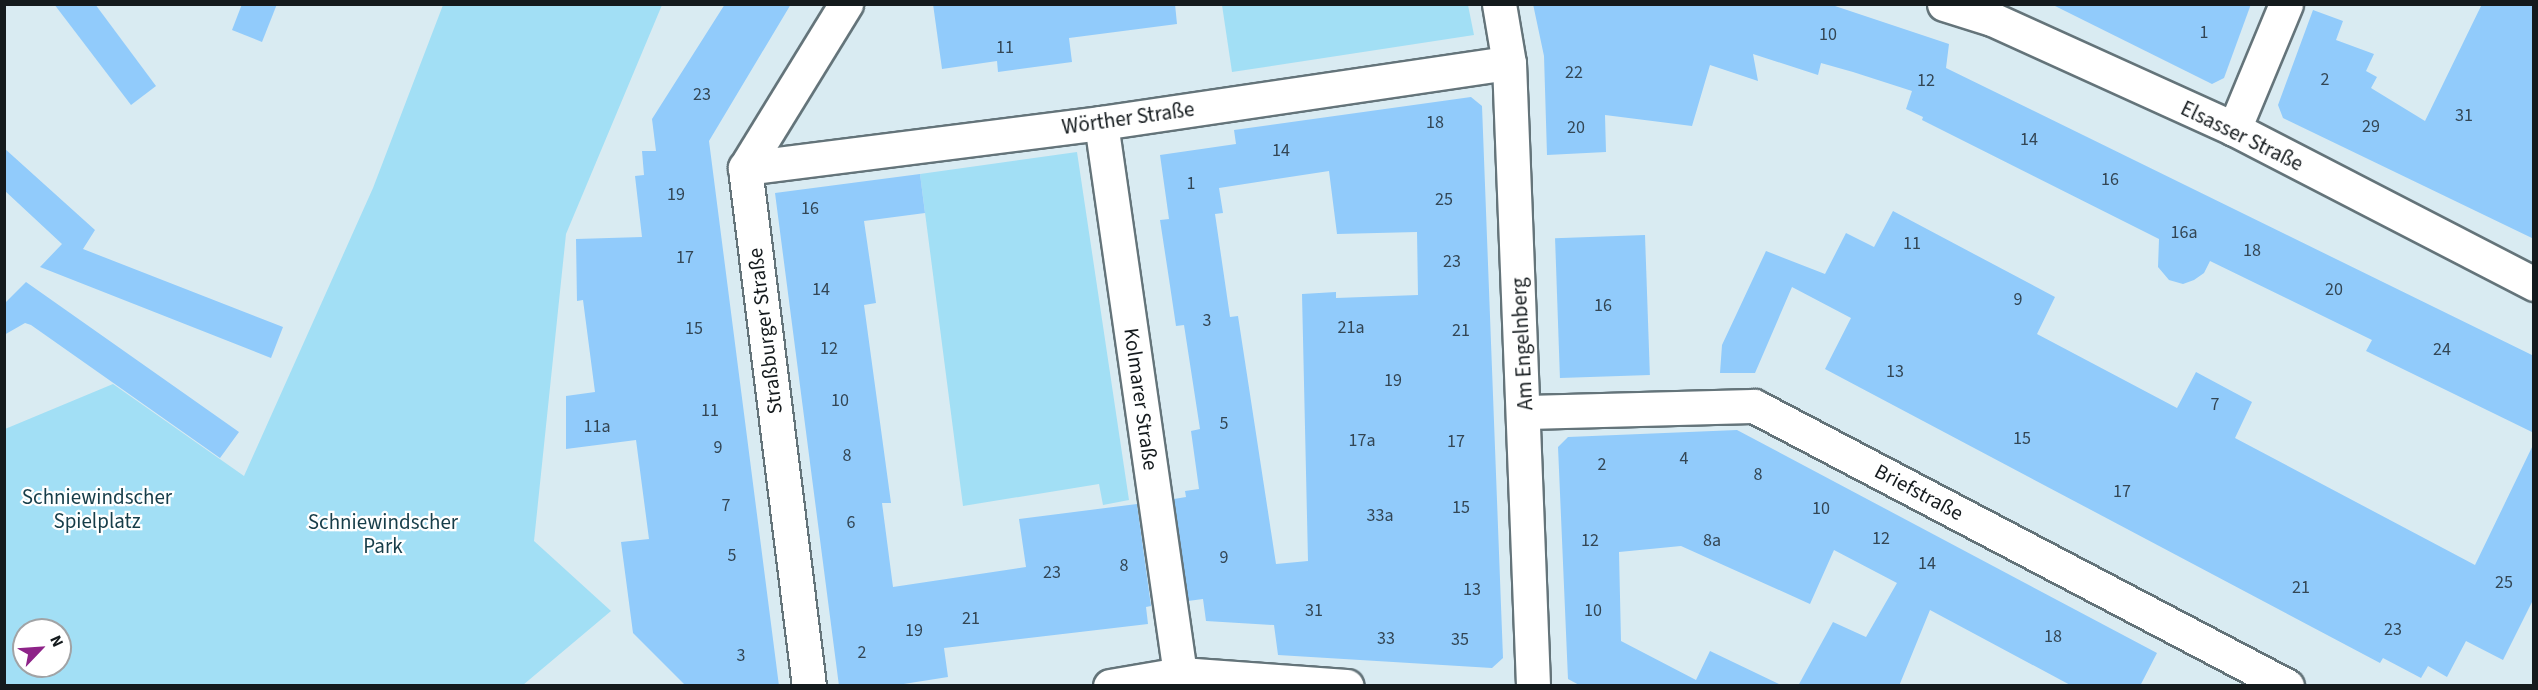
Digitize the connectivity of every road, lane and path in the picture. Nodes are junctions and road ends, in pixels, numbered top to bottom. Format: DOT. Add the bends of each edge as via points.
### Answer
graph roads {
  1 [pos="846,4"];
  2 [pos="1499,4"];
  3 [pos="1944,4"];
  4 [pos="2286,6"];
  5 [pos="1509,63"];
  6 [pos="1101,123"];
  7 [pos="2234,129"];
  8 [pos="745,168"];
  9 [pos="2534,284"];
  10 [pos="1525,412"];
  11 [pos="1180,675"];
  12 [pos="808,686"];
  13 [pos="1110,686"];
  14 [pos="1347,686"];
  15 [pos="1533,686"];
  16 [pos="2287,686"];
  1 -- 8 [label="street"];
  2 -- 5 [label="street, Am Engelnberg"];
  3 -- 7 [label="street, Elsasser Straße" via="1992,19"];
  4 -- 7 [label="street"];
  5 -- 6 [label="street, Wörther Straße"];
  5 -- 10 [label="street, Am Engelnberg"];
  6 -- 8 [label="street, Wörther Straße"];
  6 -- 11 [label="street, Kolmarer Straße"];
  7 -- 9 [label="street, Elsasser Straße"];
  8 -- 12 [label="street, Straßburger Straße"];
  10 -- 15 [label="street, Am Engelnberg"];
  10 -- 16 [label="street, Briefstraße" via="1754,406"];
  11 -- 13 [label="street"];
  11 -- 14 [label="street"];
}
